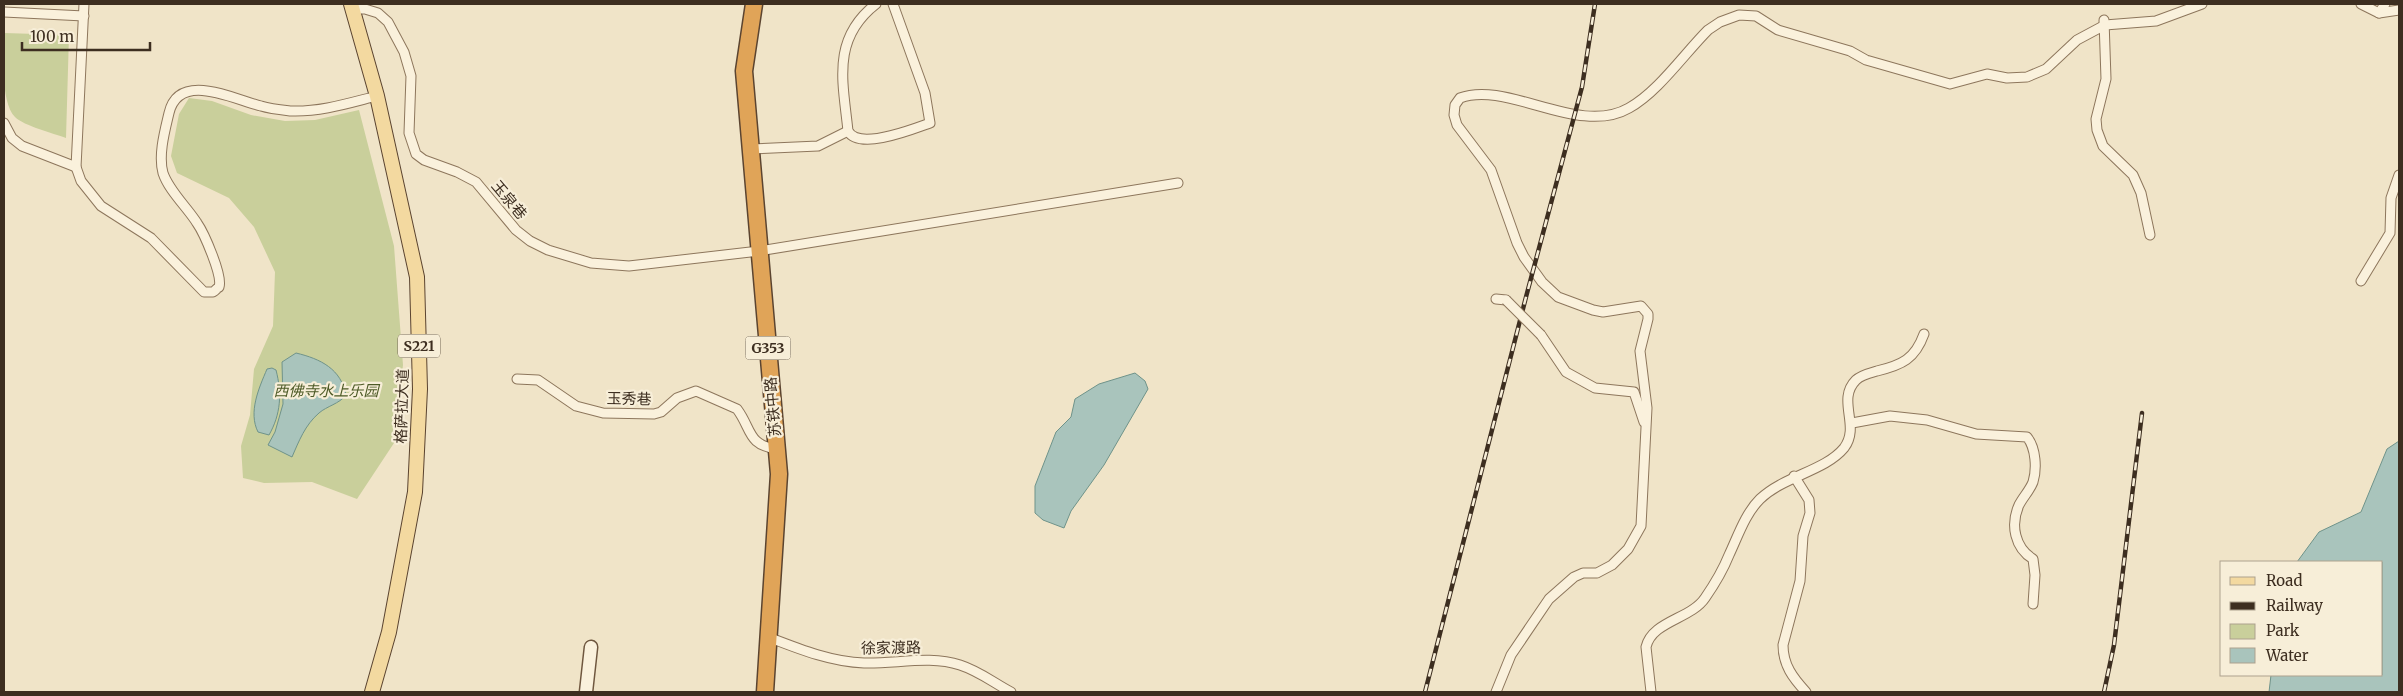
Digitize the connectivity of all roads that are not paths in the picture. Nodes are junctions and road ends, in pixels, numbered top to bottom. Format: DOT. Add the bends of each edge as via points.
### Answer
graph roads {
  1 [pos="84,4"];
  2 [pos="754,4"];
  3 [pos="876,4"];
  4 [pos="893,4"];
  5 [pos="2202,4"];
  6 [pos="2361,4"];
  7 [pos="2385,4"];
  8 [pos="351,6"];
  9 [pos="2399,10"];
  10 [pos="4,12"];
  11 [pos="2379,13"];
  12 [pos="84,16"];
  13 [pos="2105,22"];
  14 [pos="377,96"];
  15 [pos="4,123"];
  16 [pos="848,131"];
  17 [pos="750,149"];
  18 [pos="76,167"];
  19 [pos="2399,175"];
  20 [pos="1178,183"];
  21 [pos="2150,235"];
  22 [pos="759,251"];
  23 [pos="2361,281"];
  24 [pos="1501,300"];
  25 [pos="1924,334"];
  26 [pos="517,379"];
  27 [pos="1852,423"];
  28 [pos="1647,432"];
  29 [pos="776,449"];
  30 [pos="1794,476"];
  31 [pos="2033,604"];
  32 [pos="768,637"];
  33 [pos="591,647"];
  34 [pos="372,692"];
  35 [pos="586,692"];
  36 [pos="765,692"];
  37 [pos="1011,692"];
  38 [pos="1496,692"];
  39 [pos="1651,692"];
  40 [pos="1806,692"];
  1 -- 12 [label="street"];
  2 -- 17 [label="highway, 苏铁中路 / G353" via="744,71"];
  3 -- 16 [label="street" via="863,14 850,32 844,51 841,70"];
  4 -- 16 [label="street" via="925,93 930,123 866,140 851,136"];
  5 -- 13 [label="street" via="2156,21"];
  6 -- 11 [label="street"];
  7 -- 11 [label="street"];
  8 -- 14 [label="main road, 格萨拉大道 / S221"];
  8 -- 22 [label="street, 玉泉巷" via="378,13 388,22 404,52 411,76 409,133 416,154 476,182 516,230 530,241 565,256 609,266"];
  9 -- 11 [label="street"];
  10 -- 12 [label="street"];
  12 -- 18 [label="street"];
  13 -- 21 [label="street" via="2106,79 2096,119 2097,130 2103,146 2133,175 2141,193"];
  13 -- 28 [label="street" via="2036,74 2016,78 1986,74 1950,84 1778,30 1756,16 1739,15 1708,30 1640,100 1614,114 1601,117 1563,112 1479,94 1460,98 1455,105 1457,125 1491,170 1517,242 1542,282 1558,297 1577,306 1603,312 1641,306 1648,314 1648,326 1640,351 1646,390"];
  14 -- 18 [label="street" via="320,110 291,111 262,107 209,91 184,92 174,100 162,154 163,172 198,224 211,252 219,279 213,292 204,292 151,238 101,206 81,181"];
  14 -- 34 [label="main road, 格萨拉大道 / S221" via="417,277 420,390 414,492 389,632"];
  15 -- 18 [label="street" via="12,138 22,146"];
  16 -- 17 [label="street" via="818,146"];
  17 -- 22 [label="highway, 苏铁中路 / G353"];
  19 -- 23 [label="street" via="2391,198 2390,233"];
  20 -- 22 [label="street, 玉泉巷"];
  22 -- 29 [label="highway, 苏铁中路 / G353"];
  24 -- 28 [label="street, bridge" via="1541,335 1566,372 1595,388 1634,392"];
  25 -- 27 [label="street" via="1914,355 1858,378 1852,385 1847,405"];
  26 -- 29 [label="street, 玉秀巷" via="538,380 576,406 603,413 654,414 689,392 702,393 737,409 754,440 760,446"];
  27 -- 30 [label="street" via="1844,448 1819,466"];
  27 -- 31 [label="street" via="1890,416 1927,420 1976,434 2027,437 2033,452 2034,474 2033,483 2018,506 2016,537 2019,549 2033,559"];
  28 -- 38 [label="street" via="1643,518 1638,534 1612,565 1597,573 1574,577 1549,599 1511,655"];
  29 -- 32 [label="highway, 苏铁中路 / G353" via="779,474"];
  30 -- 39 [label="street" via="1772,489 1753,508 1729,557 1697,608 1662,627 1647,642"];
  30 -- 40 [label="street" via="1809,500 1810,513 1803,536 1800,581 1782,645 1790,672"];
  32 -- 36 [label="highway, 苏铁中路 / G353"];
  32 -- 37 [label="street, 徐家渡路" via="838,660 959,664"];
  33 -- 35 [label="street"];
}
